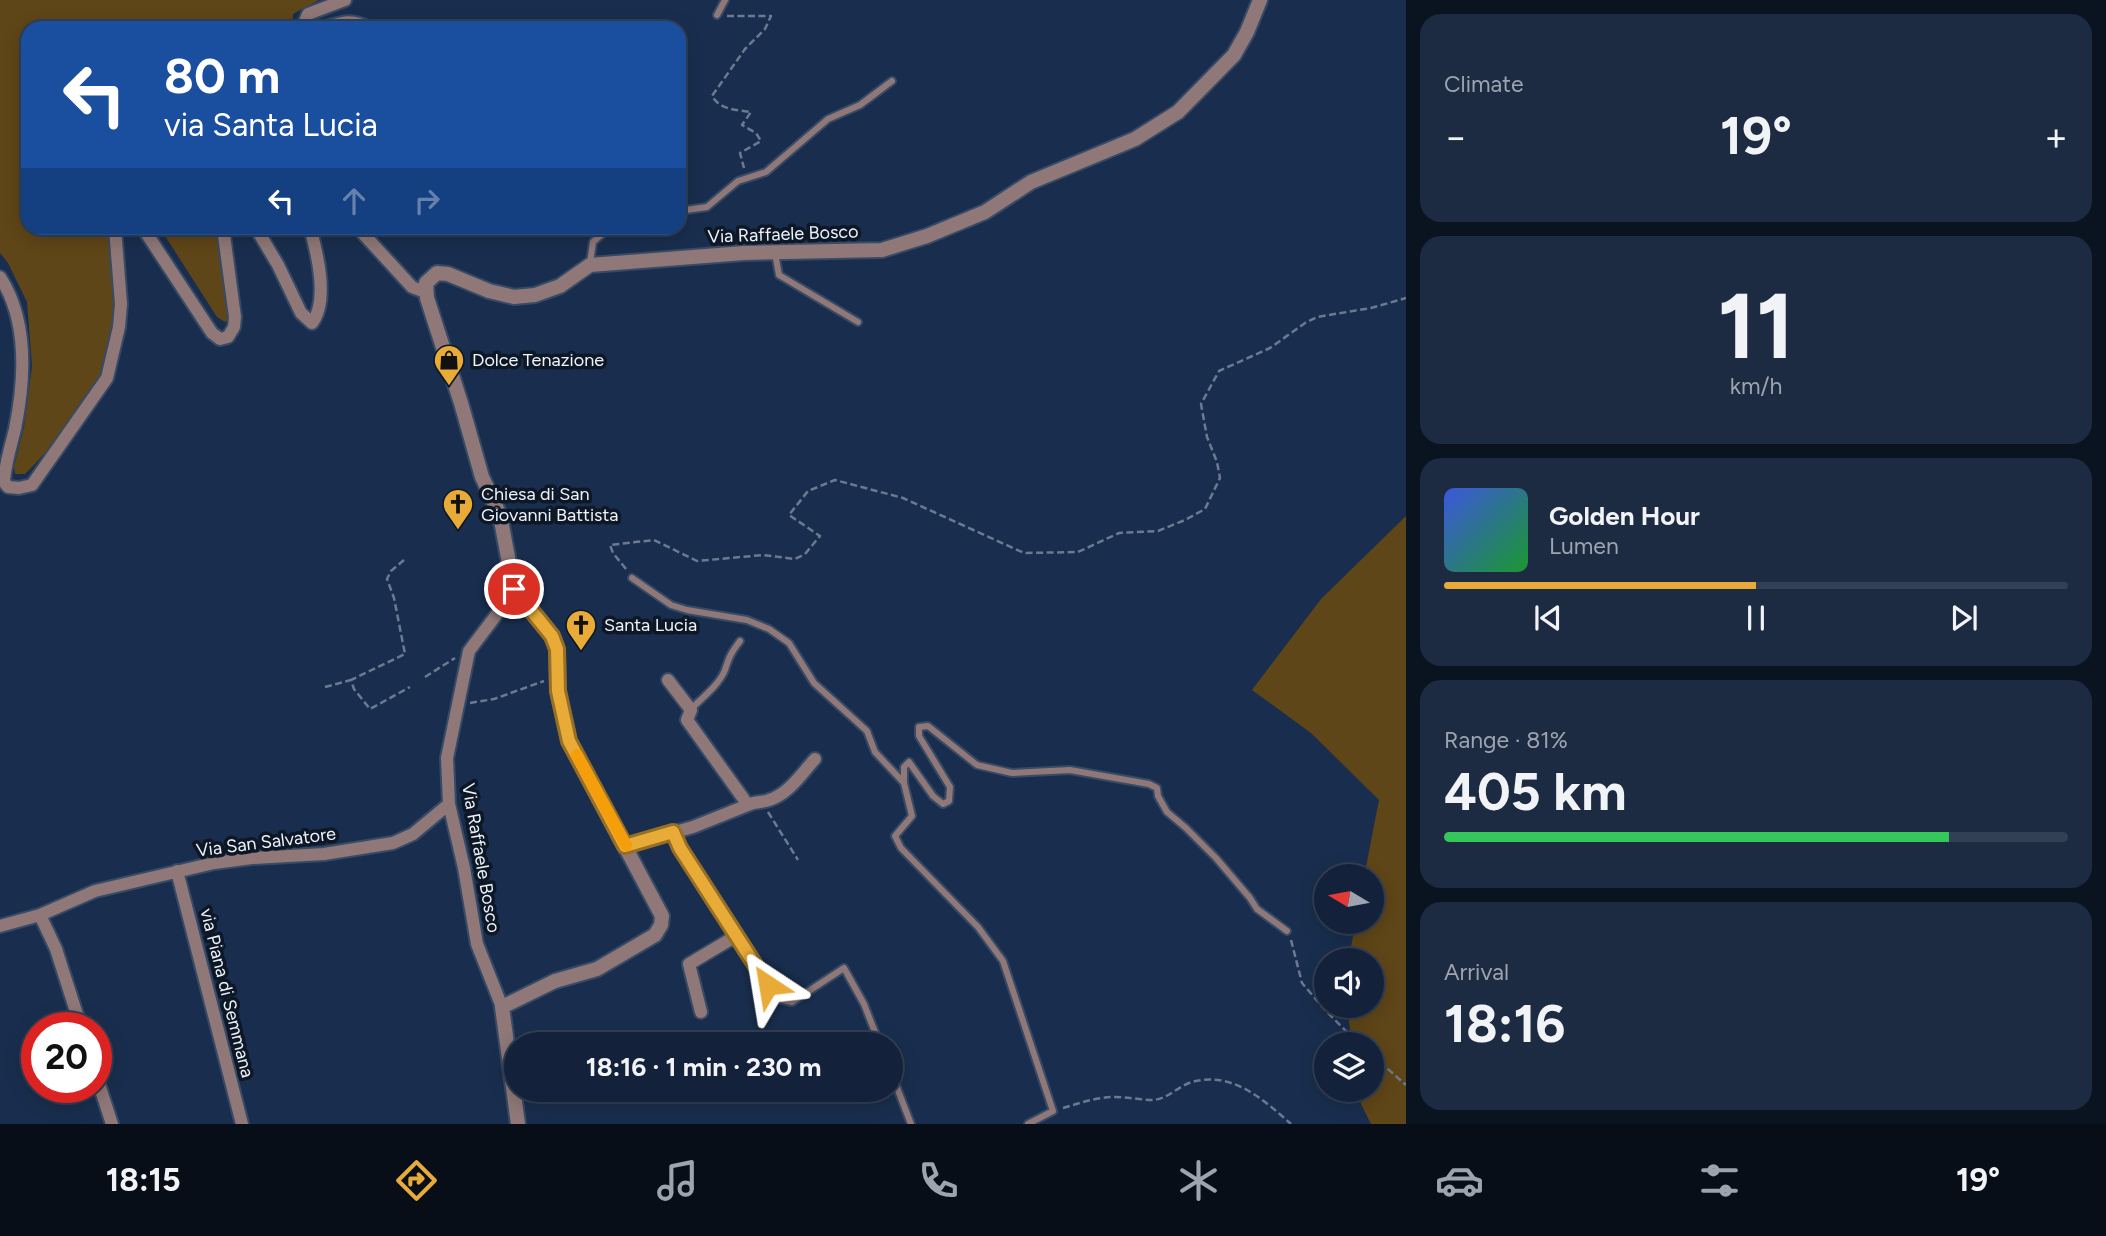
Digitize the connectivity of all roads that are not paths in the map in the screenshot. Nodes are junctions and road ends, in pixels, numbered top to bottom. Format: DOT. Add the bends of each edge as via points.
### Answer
graph roads {
  1 [pos="345,0"];
  2 [pos="725,0"];
  3 [pos="1259,0"];
  4 [pos="717,15"];
  5 [pos="305,21"];
  6 [pos="892,81"];
  7 [pos="686,210"];
  8 [pos="116,235"];
  9 [pos="148,235"];
  10 [pos="224,235"];
  11 [pos="260,235"];
  12 [pos="312,235"];
  13 [pos="364,235"];
  14 [pos="601,235"];
  15 [pos="775,253"];
  16 [pos="590,265"];
  17 [pos="0,277"];
  18 [pos="425,292"];
  19 [pos="858,322"];
  20 [pos="632,578"];
  21 [pos="503,606"];
  22 [pos="740,641"];
  23 [pos="667,680"];
  24 [pos="691,710"];
  25 [pos="815,759"];
  26 [pos="904,783"];
  27 [pos="449,804"];
  28 [pos="748,805"];
  29 [pos="673,832"];
  30 [pos="625,846"];
  31 [pos="177,871"];
  32 [pos="40,915"];
  33 [pos="0,926"];
  34 [pos="1287,930"];
  35 [pos="736,936"];
  36 [pos="502,1007"];
  37 [pos="76,1012"];
  38 [pos="701,1012"];
  39 [pos="875,1032"];
  40 [pos="903,1102"];
  41 [pos="105,1103"];
  42 [pos="112,1124"];
  43 [pos="242,1124"];
  44 [pos="518,1124"];
  45 [pos="911,1124"];
  46 [pos="1028,1124"];
  1 -- 5 [label="street" via="308,14"];
  2 -- 4 [label="lane"];
  3 -- 15 [label="street, Via Raffaele Bosco" via="1234,55 1178,112 1135,139 1031,182 985,212 893,247"];
  6 -- 7 [label="lane" via="860,105 828,119 766,172 738,181 707,207"];
  8 -- 17 [label="street" via="121,304 107,378 32,485 19,488 4,482 22,387 21,342 10,292"];
  9 -- 10 [label="street" via="219,340 229,337 235,317"];
  11 -- 12 [label="street" via="301,313 312,323 320,292"];
  13 -- 18 [label="street" via="412,287"];
  14 -- 16 [label="lane" via="593,242"];
  15 -- 16 [label="street, Via Raffaele Bosco"];
  15 -- 19 [label="lane" via="779,275"];
  16 -- 18 [label="street" via="559,286 535,295 514,297 437,272"];
  18 -- 30 [label="street" via="482,477 500,515 514,589 552,636 569,741"];
  20 -- 26 [label="lane" via="671,605 747,620 789,643 814,683 867,731 874,752"];
  21 -- 27 [label="street, Via Raffaele Bosco" via="472,648 447,758"];
  22 -- 24 [label="lane" via="719,678"];
  23 -- 24 [label="street"];
  24 -- 28 [label="street" via="687,720"];
  25 -- 28 [label="street" via="786,791"];
  26 -- 34 [label="lane" via="904,767 909,762 933,796 943,804 948,802 950,787 919,736 919,727 928,726 977,765 1012,773 1070,770 1149,784 1157,788 1167,812 1216,859 1257,909"];
  26 -- 46 [label="lane" via="912,816 895,836 901,848 978,927 1003,961 1053,1111"];
  27 -- 31 [label="street, Via San Salvatore" via="414,834 393,843"];
  27 -- 36 [label="street, Via Raffaele Bosco" via="477,944"];
  28 -- 29 [label="street"];
  29 -- 30 [label="street"];
  29 -- 35 [label="street"];
  30 -- 36 [label="street" via="662,916 655,935 597,969 555,981"];
  31 -- 32 [label="street, Via San Salvatore" via="95,891"];
  31 -- 43 [label="street, via Piana di Semmana"];
  32 -- 33 [label="street, Via San Salvatore"];
  32 -- 37 [label="street"];
  35 -- 38 [label="street" via="689,964"];
  35 -- 39 [label="lane" via="778,999 792,1002 844,968"];
  36 -- 44 [label="street, Via Raffaele Bosco"];
  40 -- 45 [label="lane"];
  41 -- 42 [label="street"];
}
